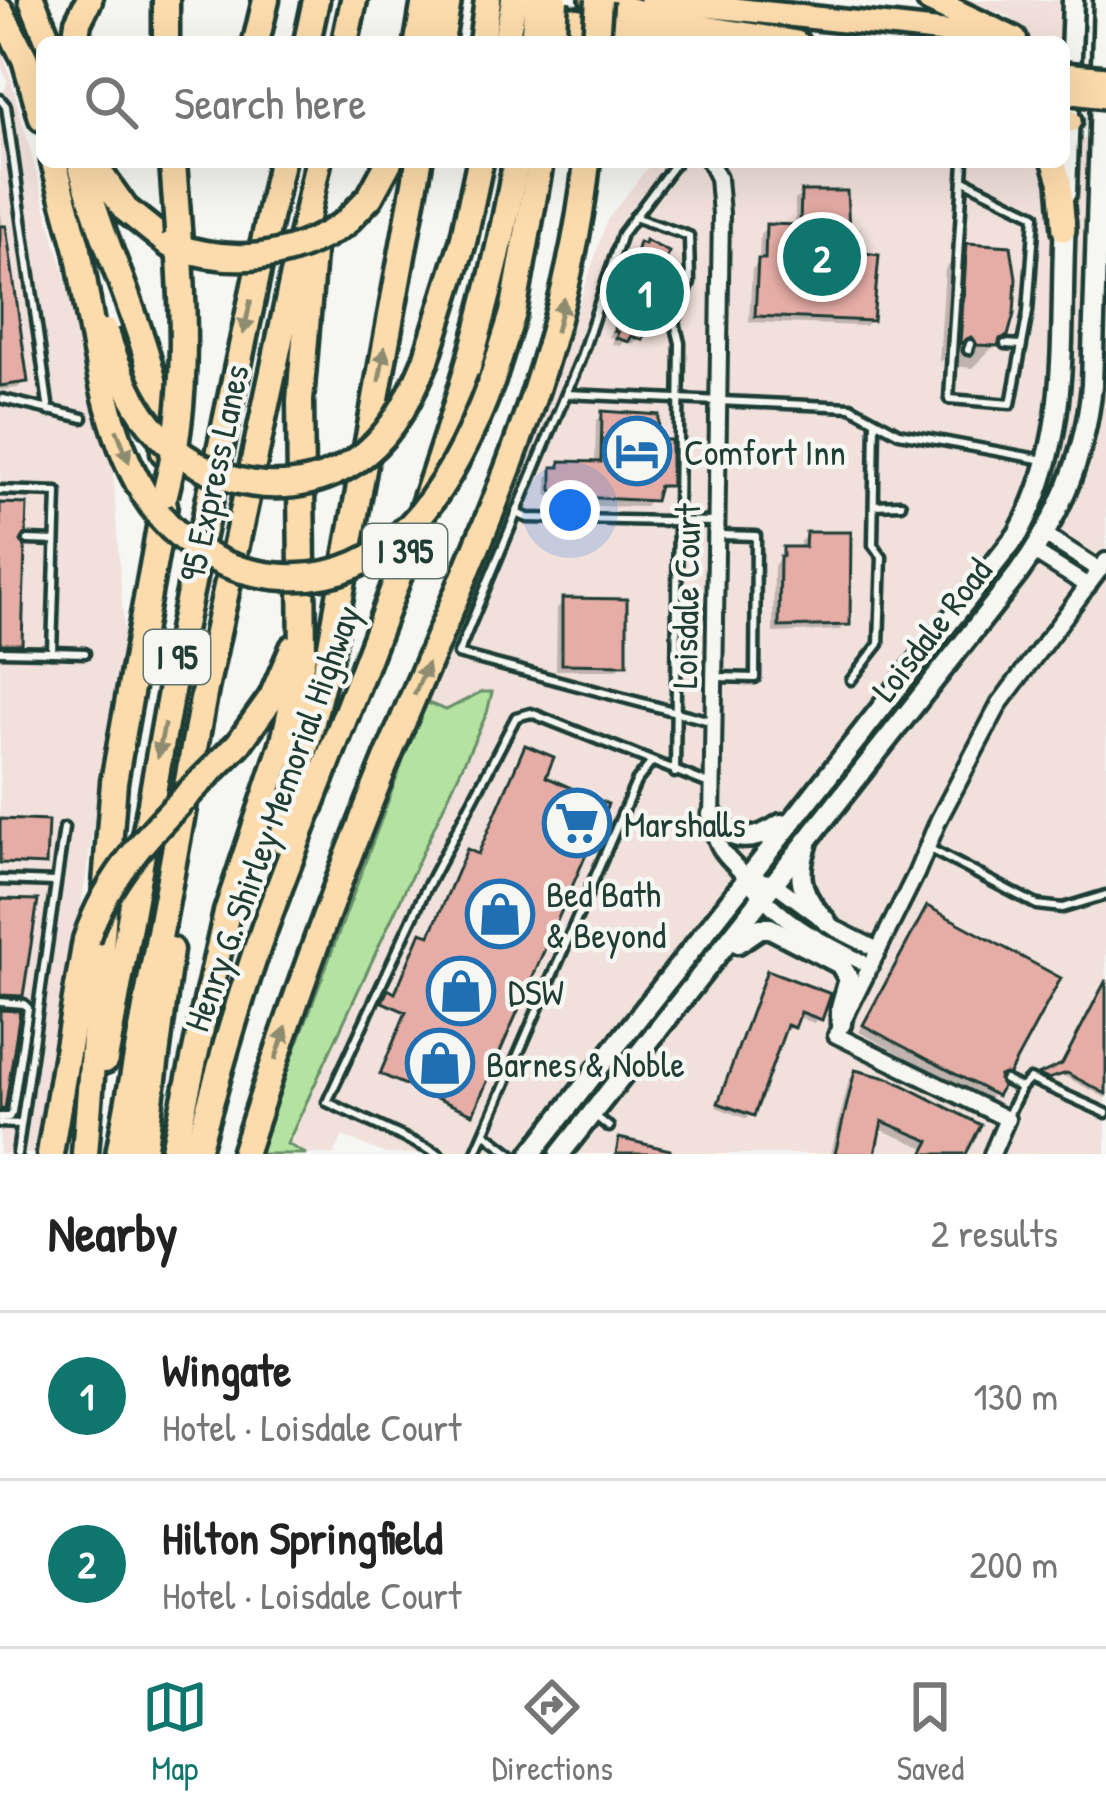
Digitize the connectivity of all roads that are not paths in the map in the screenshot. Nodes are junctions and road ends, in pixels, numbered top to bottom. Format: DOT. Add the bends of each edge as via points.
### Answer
graph roads {
  1 [pos="32,0"];
  2 [pos="89,0"];
  3 [pos="166,0"];
  4 [pos="266,0"];
  5 [pos="316,0"];
  6 [pos="354,0"];
  7 [pos="425,0"];
  8 [pos="448,0"];
  9 [pos="472,0"];
  10 [pos="488,0"];
  11 [pos="514,0"];
  12 [pos="537,0"];
  13 [pos="555,0"];
  14 [pos="647,0"];
  15 [pos="668,0"];
  16 [pos="930,0"];
  17 [pos="1073,0"];
  18 [pos="1104,0"];
  19 [pos="658,1"];
  20 [pos="0,10"];
  21 [pos="593,16"];
  22 [pos="47,36"];
  23 [pos="77,36"];
  24 [pos="166,36"];
  25 [pos="257,36"];
  26 [pos="308,36"];
  27 [pos="346,36"];
  28 [pos="419,36"];
  29 [pos="442,36"];
  30 [pos="483,36"];
  31 [pos="507,36"];
  32 [pos="534,36"];
  33 [pos="552,36"];
  34 [pos="621,36"];
  35 [pos="671,36"];
  36 [pos="760,36"];
  37 [pos="979,36"];
  38 [pos="1013,36"];
  39 [pos="1069,36"];
  40 [pos="1070,45"];
  41 [pos="1104,48"];
  42 [pos="1070,75"];
  43 [pos="1106,78"];
  44 [pos="1070,93"];
  45 [pos="36,97"];
  46 [pos="1106,97"];
  47 [pos="0,99"];
  48 [pos="1070,121"];
  49 [pos="1102,125"];
  50 [pos="82,168"];
  51 [pos="96,168"];
  52 [pos="173,168"];
  53 [pos="279,168"];
  54 [pos="320,168"];
  55 [pos="320,168"];
  56 [pos="386,168"];
  57 [pos="418,168"];
  58 [pos="463,168"];
  59 [pos="479,168"];
  60 [pos="515,168"];
  61 [pos="539,168"];
  62 [pos="586,168"];
  63 [pos="671,168"];
  64 [pos="712,168"];
  65 [pos="964,168"];
  66 [pos="1056,168"];
  67 [pos="1066,168"];
  68 [pos="56,170"];
  69 [pos="964,180"];
  70 [pos="634,217"];
  71 [pos="1064,230"];
  72 [pos="78,250"];
  73 [pos="451,273"];
  74 [pos="1005,344"];
  75 [pos="1021,345"];
  76 [pos="566,394"];
  77 [pos="3,399"];
  78 [pos="679,400"];
  79 [pos="717,401"];
  80 [pos="49,411"];
  81 [pos="83,418"];
  82 [pos="875,422"];
  83 [pos="1048,461"];
  84 [pos="0,490"];
  85 [pos="166,494"];
  86 [pos="901,504"];
  87 [pos="874,505"];
  88 [pos="516,513"];
  89 [pos="677,521"];
  90 [pos="716,528"];
  91 [pos="28,540"];
  92 [pos="55,541"];
  93 [pos="1039,543"];
  94 [pos="1103,566"];
  95 [pos="1088,586"];
  96 [pos="304,599"];
  97 [pos="0,651"];
  98 [pos="52,652"];
  99 [pos="85,652"];
  100 [pos="714,677"];
  101 [pos="851,680"];
  102 [pos="674,711"];
  103 [pos="714,722"];
  104 [pos="651,763"];
  105 [pos="675,773"];
  106 [pos="713,785"];
  107 [pos="712,814"];
  108 [pos="795,814"];
  109 [pos="178,822"];
  110 [pos="64,829"];
  111 [pos="814,830"];
  112 [pos="926,846"];
  113 [pos="746,878"];
  114 [pos="0,880"];
  115 [pos="56,882"];
  116 [pos="774,883"];
  117 [pos="1106,896"];
  118 [pos="762,900"];
  119 [pos="826,921"];
  120 [pos="263,930"];
  121 [pos="878,950"];
  122 [pos="871,966"];
  123 [pos="700,979"];
  124 [pos="0,1002"];
  125 [pos="841,1024"];
  126 [pos="1006,1080"];
  127 [pos="1021,1088"];
  128 [pos="1106,1113"];
  129 [pos="1006,1119"];
  130 [pos="0,1120"];
  131 [pos="21,1124"];
  132 [pos="486,1134"];
  133 [pos="17,1154"];
  134 [pos="50,1154"];
  135 [pos="87,1154"];
  136 [pos="118,1154"];
  137 [pos="143,1154"];
  138 [pos="173,1154"];
  139 [pos="196,1154"];
  140 [pos="244,1154"];
  141 [pos="439,1154"];
  142 [pos="475,1154"];
  143 [pos="512,1154"];
  144 [pos="530,1154"];
  145 [pos="560,1154"];
  146 [pos="992,1154"];
  1 -- 22 [label="highway"];
  2 -- 23 [label="highway"];
  3 -- 24 [label="highway"];
  4 -- 25 [label="highway"];
  5 -- 26 [label="highway"];
  6 -- 27 [label="highway"];
  7 -- 28 [label="highway"];
  8 -- 29 [label="highway"];
  9 -- 21 [label="main road"];
  10 -- 30 [label="highway, bridge"];
  11 -- 31 [label="highway, bridge"];
  12 -- 32 [label="highway, bridge"];
  13 -- 33 [label="highway, bridge"];
  14 -- 19 [label="main road"];
  15 -- 19 [label="highway"];
  16 -- 38 [label="highway"];
  17 -- 39 [label="main road, Loisdale Road"];
  18 -- 41 [label="main road, Loisdale Road"];
  19 -- 37 [label="main road"];
  20 -- 45 [label="highway"];
  21 -- 34 [label="main road"];
  21 -- 35 [label="main road"];
  21 -- 36 [label="main road"];
  40 -- 41 [label="main road"];
  41 -- 49 [label="main road, Loisdale Road"];
  42 -- 43 [label="main road, bridge"];
  44 -- 46 [label="main road, bridge"];
  47 -- 80 [label="lane" via="19,178"];
  48 -- 49 [label="main road"];
  49 -- 93 [label="main road, Loisdale Road" via="1090,408 1073,476"];
  50 -- 85 [label="highway, bridge" via="151,361"];
  51 -- 56 [label="highway, bridge" via="125,209 170,245 253,259 296,250 345,223"];
  52 -- 85 [label="highway, bridge" via="184,351"];
  53 -- 135 [label="highway, I 95, one-way" via="173,675"];
  54 -- 96 [label="highway" via="301,362"];
  55 -- 109 [label="highway, 95 Express Lanes"];
  120 -- 57 [label="highway, one-way" via="330,651"];
  58 -- 73 [label="highway"];
  59 -- 73 [label="highway"];
  60 -- 120 [label="highway, Henry G. Shirley Memorial Highway / I 395" via="488,296 442,449"];
  72 -- 61 [label="highway, one-way, bridge" via="115,424 158,514 198,550 237,569 309,577 390,545 446,482 492,380 518,293"];
  140 -- 62 [label="highway, one-way" via="359,829 539,383 563,302"];
  63 -- 70 [label="lane"];
  64 -- 79 [label="street, Loisdale Court" via="720,190"];
  65 -- 69 [label="lane"];
  66 -- 71 [label="main road"];
  67 -- 71 [label="main road, Loisdale Road"];
  68 -- 72 [label="highway"];
  69 -- 75 [label="lane" via="1035,214"];
  69 -- 75 [label="lane" via="950,400 1011,404"];
  70 -- 76 [label="lane"];
  70 -- 78 [label="lane" via="689,236 690,283 675,322"];
  71 -- 83 [label="main road, Loisdale Road" via="1061,372"];
  72 -- 73 [label="highway, bridge" via="142,412 185,458 222,478 279,485 350,464 390,427 426,360"];
  74 -- 75 [label="lane"];
  76 -- 78 [label="lane"];
  76 -- 88 [label="lane"];
  77 -- 80 [label="lane"];
  78 -- 79 [label="lane"];
  78 -- 89 [label="lane"];
  79 -- 82 [label="lane" via="851,406"];
  79 -- 90 [label="street, Loisdale Court"];
  80 -- 81 [label="lane"];
  82 -- 83 [label="lane"];
  82 -- 87 [label="lane"];
  83 -- 108 [label="main road, Loisdale Road" via="1030,512 1002,556"];
  84 -- 92 [label="lane" via="57,492"];
  85 -- 135 [label="highway" via="114,782"];
  86 -- 87 [label="lane"];
  87 -- 101 [label="lane" via="873,545 882,557 879,644"];
  88 -- 89 [label="lane"];
  88 -- 102 [label="lane" via="458,654"];
  89 -- 90 [label="lane"];
  89 -- 102 [label="lane"];
  90 -- 100 [label="street, Loisdale Court"];
  90 -- 100 [label="lane" via="756,536 755,678"];
  91 -- 92 [label="lane"];
  92 -- 98 [label="lane"];
  93 -- 94 [label="street"];
  93 -- 95 [label="street"];
  93 -- 111 [label="main road, Loisdale Road"];
  94 -- 95 [label="street"];
  95 -- 112 [label="street" via="1017,675"];
  96 -- 134 [label="highway, bridge" via="281,680 260,718 125,863 98,905"];
  96 -- 138 [label="highway" via="291,712 226,912"];
  97 -- 98 [label="lane"];
  98 -- 99 [label="lane"];
  100 -- 103 [label="street, Loisdale Court"];
  102 -- 103 [label="lane"];
  102 -- 105 [label="lane"];
  103 -- 106 [label="street, Loisdale Court"];
  104 -- 105 [label="lane"];
  104 -- 132 [label="lane"];
  104 -- 141 [label="lane" via="531,713 516,717 327,1102"];
  105 -- 106 [label="lane"];
  106 -- 107 [label="street, Loisdale Court"];
  107 -- 108 [label="main road" via="730,835 749,839"];
  107 -- 113 [label="street, Loisdale Court" via="720,852"];
  108 -- 113 [label="main road, Loisdale Road"];
  109 -- 136 [label="highway, 95 Express Lanes"];
  109 -- 137 [label="highway"];
  110 -- 115 [label="lane"];
  111 -- 116 [label="main road, Loisdale Road"];
  111 -- 119 [label="main road" via="801,883"];
  112 -- 117 [label="lane" via="1037,905 1064,908"];
  112 -- 121 [label="street"];
  113 -- 116 [label="street"];
  113 -- 118 [label="street, Loisdale Court"];
  113 -- 144 [label="main road, Loisdale Road"];
  114 -- 115 [label="lane"];
  115 -- 131 [label="lane"];
  116 -- 118 [label="main road, Loisdale Road"];
  116 -- 119 [label="street"];
  118 -- 122 [label="street, Loisdale Court"];
  118 -- 123 [label="main road, Loisdale Road"];
  119 -- 121 [label="street"];
  120 -- 139 [label="highway, Henry G. Shirley Memorial Highway"];
  121 -- 122 [label="street"];
  122 -- 125 [label="street"];
  123 -- 125 [label="main road" via="752,932 770,928 845,970"];
  123 -- 145 [label="main road, Loisdale Road" via="601,1120"];
  124 -- 130 [label="lane" via="28,1008 12,1112"];
  125 -- 129 [label="street" via="836,1035"];
  126 -- 127 [label="lane"];
  127 -- 128 [label="lane" via="1030,1079"];
  127 -- 129 [label="lane"];
  129 -- 146 [label="street"];
  130 -- 131 [label="lane"];
  131 -- 133 [label="lane"];
  132 -- 142 [label="lane"];
  132 -- 143 [label="lane"];
}
